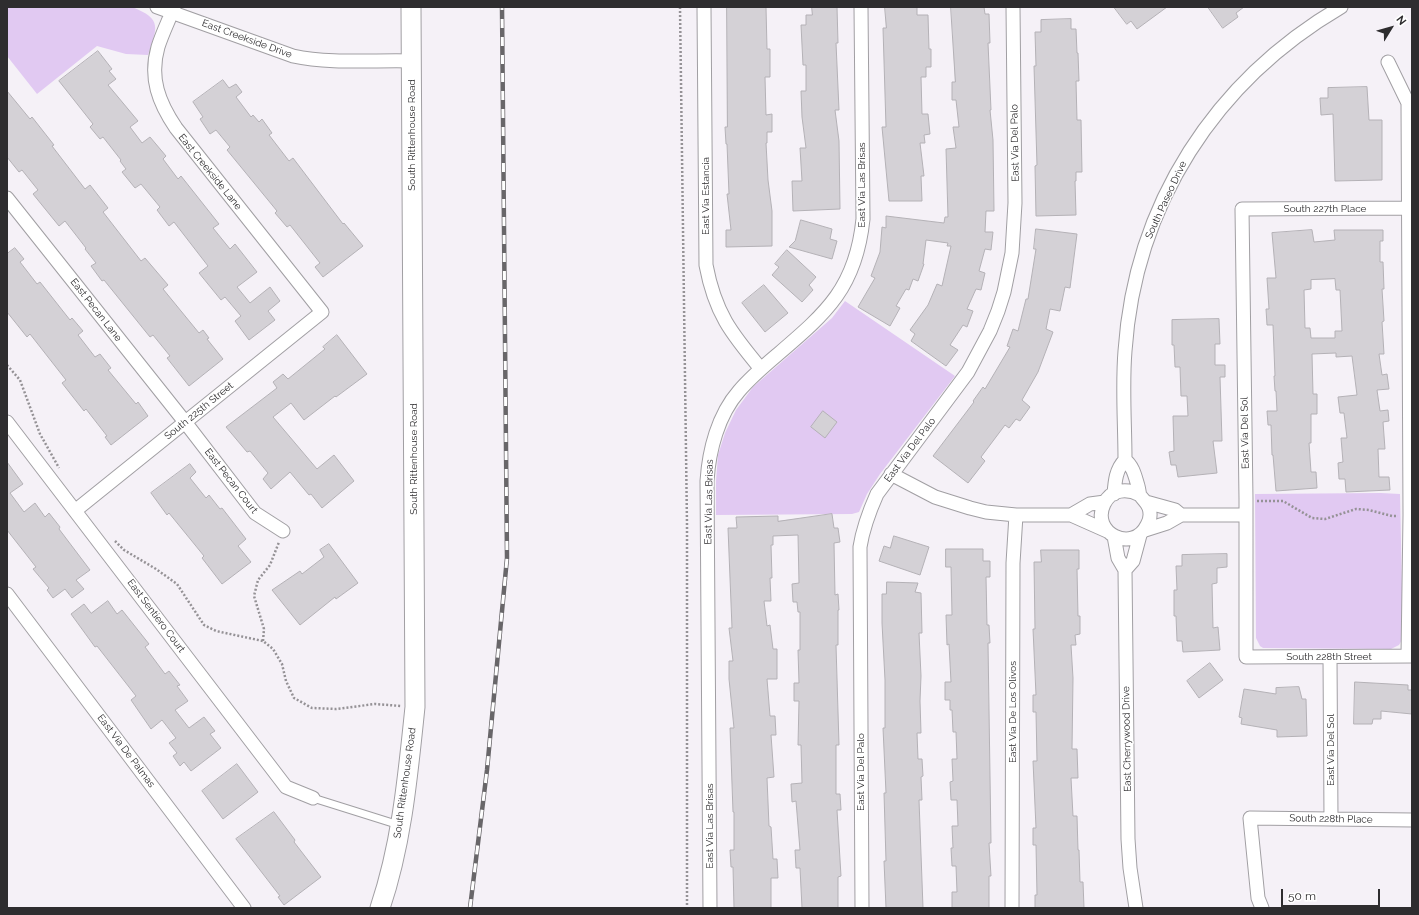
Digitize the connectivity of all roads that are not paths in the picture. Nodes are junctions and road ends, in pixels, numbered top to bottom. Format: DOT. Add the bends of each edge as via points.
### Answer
graph roads {
  1 [pos="158,7"];
  2 [pos="411,7"];
  3 [pos="704,7"];
  4 [pos="861,7"];
  5 [pos="1013,7"];
  6 [pos="1341,7"];
  7 [pos="173,10"];
  8 [pos="411,60"];
  9 [pos="1388,62"];
  10 [pos="7,198"];
  11 [pos="1409,208"];
  12 [pos="1242,209"];
  13 [pos="322,312"];
  14 [pos="761,369"];
  15 [pos="7,422"];
  16 [pos="185,422"];
  17 [pos="1125,460"];
  18 [pos="891,474"];
  19 [pos="1109,498"];
  20 [pos="1143,498"];
  21 [pos="76,510"];
  22 [pos="1071,515"];
  23 [pos="1181,515"];
  24 [pos="1246,515"];
  25 [pos="1016,516"];
  26 [pos="283,531"];
  27 [pos="1142,532"];
  28 [pos="1110,533"];
  29 [pos="1125,570"];
  30 [pos="7,594"];
  31 [pos="1410,656"];
  32 [pos="1246,657"];
  33 [pos="1330,657"];
  34 [pos="314,798"];
  35 [pos="1331,819"];
  36 [pos="1412,820"];
  37 [pos="400,826"];
  38 [pos="244,908"];
  39 [pos="380,908"];
  40 [pos="710,908"];
  41 [pos="862,908"];
  42 [pos="1012,908"];
  43 [pos="1136,908"];
  44 [pos="1262,908"];
  1 -- 7 [label="street, East Creekside Drive"];
  2 -- 8 [label="main road, South Rittenhouse Road"];
  3 -- 14 [label="street, East Via Estancia" via="706,264 715,301 724,320 736,340"];
  4 -- 14 [label="street, East Via Las Brisas" via="864,219 858,254 842,289 831,305"];
  5 -- 18 [label="street, East Via Del Palo" via="1015,204 1012,253 1004,292 990,331 968,372"];
  6 -- 17 [label="street, South Paseo Drive" via="1279,49 1242,83 1191,148 1165,197 1144,247 1129,314 1124,368"];
  7 -- 8 [label="street, East Creekside Drive" via="306,59"];
  7 -- 13 [label="street, East Creekside Lane" via="158,48 154,67 157,95 166,114"];
  8 -- 37 [label="main road, South Rittenhouse Road" via="415,706"];
  9 -- 11 [label="street" via="1408,103"];
  10 -- 16 [label="street, East Pecan Lane"];
  11 -- 12 [label="street, South 227th Place"];
  11 -- 31 [label="street"];
  12 -- 24 [label="street, East Via Del Sol"];
  13 -- 16 [label="street, South 225th Street"];
  14 -- 40 [label="street, East Via Las Brisas" via="739,391 728,408 712,445 708,463"];
  15 -- 21 [label="street, East Sentiero Court"];
  16 -- 21 [label="street, South 225th Street"];
  16 -- 26 [label="street, East Pecan Court" via="255,513"];
  17 -- 19 [label="street, South Paseo Drive" via="1119,466"];
  17 -- 20 [label="street, South Paseo Drive" via="1131,465"];
  18 -- 25 [label="street" via="922,491 952,503 986,512"];
  18 -- 41 [label="street, East Via Del Palo" via="868,512 860,546"];
  19 -- 20 [label="street" via="1120,491 1127,491"];
  19 -- 22 [label="street" via="1090,504"];
  19 -- 28 [label="street" via="1101,514 1104,526"];
  20 -- 23 [label="street" via="1175,510"];
  20 -- 27 [label="street" via="1150,516"];
  21 -- 34 [label="street, East Sentiero Court" via="286,787"];
  22 -- 25 [label="street"];
  22 -- 28 [label="street"];
  23 -- 24 [label="street"];
  23 -- 27 [label="street"];
  24 -- 32 [label="street, East Via Del Sol"];
  25 -- 42 [label="street, East Via De Los Olivos" via="1013,564"];
  27 -- 28 [label="street" via="1127,539 1120,539"];
  27 -- 29 [label="street" via="1133,561"];
  28 -- 29 [label="street"];
  29 -- 43 [label="street, East Cherrywood Drive" via="1128,839"];
  30 -- 38 [label="street, East Via De Palmas"];
  31 -- 33 [label="street, South 228th Street"];
  32 -- 33 [label="street, South 228th Street"];
  33 -- 35 [label="street, East Via Del Sol"];
  34 -- 37 [label="lane"];
  35 -- 36 [label="street, South 228th Place"];
  35 -- 44 [label="street, South 228th Place" via="1250,818 1258,898"];
  37 -- 39 [label="main road, South Rittenhouse Road" via="388,885"];
}
